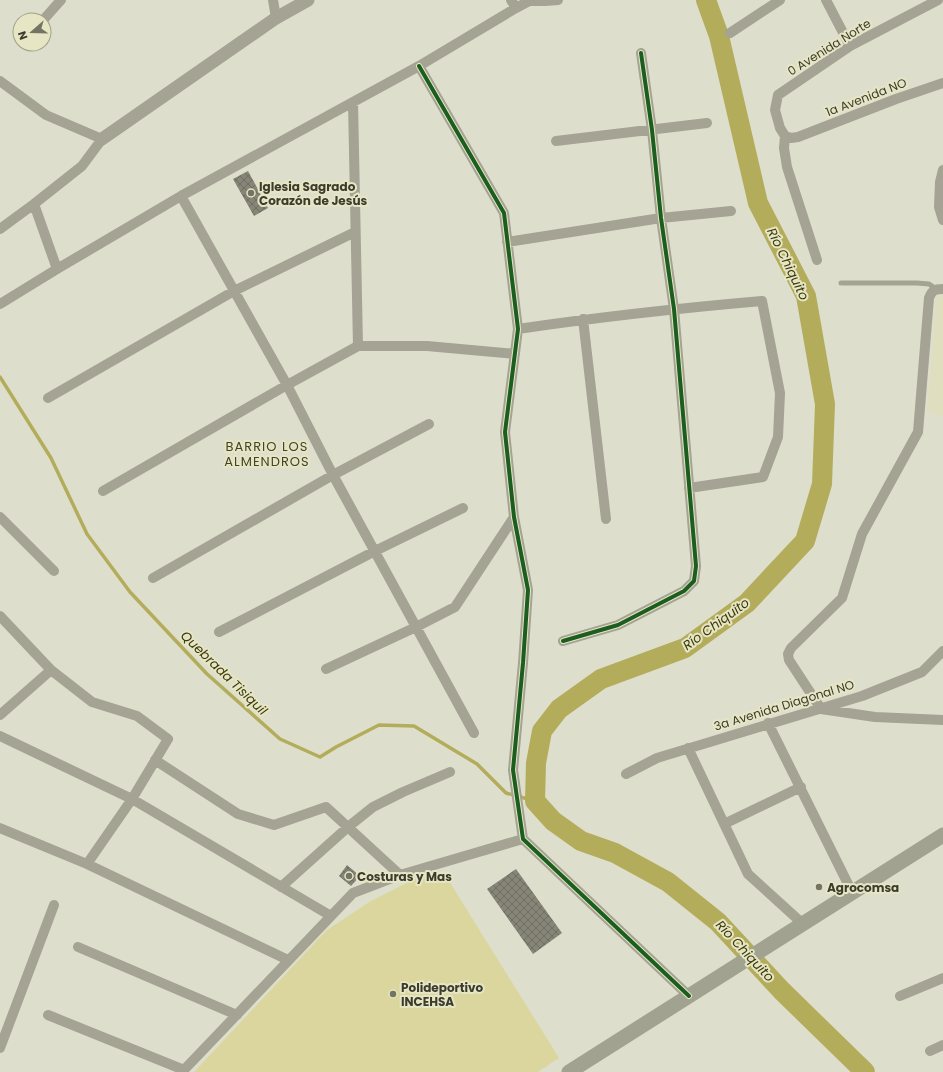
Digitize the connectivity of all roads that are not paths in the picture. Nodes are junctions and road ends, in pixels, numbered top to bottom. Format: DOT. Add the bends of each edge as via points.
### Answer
graph roads {
  1 [pos="61,0"];
  2 [pos="273,0"];
  3 [pos="308,0"];
  4 [pos="558,0"];
  5 [pos="780,0"];
  6 [pos="826,0"];
  7 [pos="938,0"];
  8 [pos="513,4"];
  9 [pos="50,12"];
  10 [pos="276,18"];
  11 [pos="730,33"];
  12 [pos="850,46"];
  13 [pos="641,53"];
  14 [pos="419,66"];
  15 [pos="0,81"];
  16 [pos="943,83"];
  17 [pos="353,102"];
  18 [pos="707,123"];
  19 [pos="652,130"];
  20 [pos="785,136"];
  21 [pos="102,139"];
  22 [pos="556,141"];
  23 [pos="943,170"];
  24 [pos="181,196"];
  25 [pos="34,204"];
  26 [pos="731,211"];
  27 [pos="661,218"];
  28 [pos="943,220"];
  29 [pos="0,229"];
  30 [pos="355,232"];
  31 [pos="507,242"];
  32 [pos="817,260"];
  33 [pos="57,269"];
  34 [pos="841,283"];
  35 [pos="939,289"];
  36 [pos="234,291"];
  37 [pos="0,304"];
  38 [pos="674,309"];
  39 [pos="583,319"];
  40 [pos="518,329"];
  41 [pos="358,346"];
  42 [pos="515,354"];
  43 [pos="288,385"];
  44 [pos="48,398"];
  45 [pos="429,424"];
  46 [pos="333,475"];
  47 [pos="689,488"];
  48 [pos="103,491"];
  49 [pos="463,508"];
  50 [pos="0,517"];
  51 [pos="514,517"];
  52 [pos="606,519"];
  53 [pos="375,551"];
  54 [pos="54,571"];
  55 [pos="154,578"];
  56 [pos="0,616"];
  57 [pos="416,627"];
  58 [pos="219,632"];
  59 [pos="563,641"];
  60 [pos="943,651"];
  61 [pos="326,669"];
  62 [pos="52,670"];
  63 [pos="821,709"];
  64 [pos="0,715"];
  65 [pos="943,720"];
  66 [pos="768,724"];
  67 [pos="474,733"];
  68 [pos="0,736"];
  69 [pos="688,748"];
  70 [pos="155,760"];
  71 [pos="450,772"];
  72 [pos="626,774"];
  73 [pos="800,787"];
  74 [pos="132,799"];
  75 [pos="724,824"];
  76 [pos="348,827"];
  77 [pos="0,828"];
  78 [pos="943,835"];
  79 [pos="523,839"];
  80 [pos="87,864"];
  81 [pos="400,875"];
  82 [pos="281,887"];
  83 [pos="852,892"];
  84 [pos="54,905"];
  85 [pos="331,916"];
  86 [pos="799,926"];
  87 [pos="78,947"];
  88 [pos="288,960"];
  89 [pos="943,978"];
  90 [pos="689,996"];
  91 [pos="900,996"];
  92 [pos="48,1015"];
  93 [pos="237,1015"];
  94 [pos="943,1045"];
  95 [pos="0,1048"];
  96 [pos="930,1051"];
  97 [pos="183,1071"];
  98 [pos="569,1072"];
  1 -- 9 [label="street"];
  2 -- 10 [label="street"];
  3 -- 10 [label="street"];
  4 -- 8 [label="street"];
  5 -- 11 [label="street"];
  6 -- 12 [label="street"];
  7 -- 12 [label="street, 0 Avenida Norte"];
  8 -- 14 [label="street"];
  10 -- 21 [label="street"];
  12 -- 20 [label="street, 0 Avenida Norte" via="778,95 775,110"];
  13 -- 19 [label="street"];
  14 -- 17 [label="street"];
  14 -- 31 [label="street" via="504,214"];
  15 -- 21 [label="street" via="46,115"];
  16 -- 20 [label="street, 1a Avenida NO" via="798,137"];
  17 -- 24 [label="street"];
  17 -- 30 [label="street"];
  18 -- 19 [label="street"];
  19 -- 22 [label="street"];
  19 -- 27 [label="street"];
  20 -- 32 [label="street" via="787,166"];
  21 -- 25 [label="street" via="82,166"];
  23 -- 28 [label="street" via="939,207"];
  24 -- 33 [label="street"];
  24 -- 36 [label="street"];
  25 -- 29 [label="street"];
  25 -- 33 [label="street"];
  26 -- 27 [label="street"];
  27 -- 31 [label="street"];
  27 -- 38 [label="street"];
  30 -- 36 [label="street"];
  30 -- 41 [label="street"];
  31 -- 40 [label="street"];
  33 -- 37 [label="street"];
  34 -- 35 [label="lane" via="917,283 929,284"];
  35 -- 63 [label="street" via="931,293 929,298 918,432 862,534 842,598 791,648 788,654 789,660"];
  36 -- 43 [label="street"];
  36 -- 44 [label="street"];
  38 -- 39 [label="street"];
  38 -- 47 [label="street"];
  38 -- 47 [label="street" via="762,301 780,393 778,437 763,477"];
  39 -- 40 [label="street"];
  39 -- 52 [label="street"];
  40 -- 42 [label="street"];
  41 -- 42 [label="street" via="427,346"];
  41 -- 43 [label="street"];
  42 -- 51 [label="street" via="505,432"];
  43 -- 46 [label="street"];
  43 -- 48 [label="street"];
  45 -- 46 [label="street"];
  46 -- 53 [label="street"];
  46 -- 55 [label="street"];
  47 -- 59 [label="street" via="696,566 694,581 684,591 618,625"];
  49 -- 53 [label="street"];
  50 -- 54 [label="street"];
  51 -- 57 [label="street" via="455,607"];
  51 -- 79 [label="street" via="528,590 513,770"];
  53 -- 57 [label="street"];
  53 -- 58 [label="street"];
  56 -- 62 [label="street"];
  57 -- 61 [label="street"];
  57 -- 67 [label="street"];
  60 -- 63 [label="street, 3a Avenida Diagonal NO" via="922,672"];
  62 -- 64 [label="street"];
  62 -- 70 [label="street" via="92,702 137,716 168,739"];
  63 -- 65 [label="street" via="875,717"];
  63 -- 66 [label="street, 3a Avenida Diagonal NO"];
  66 -- 69 [label="street, 3a Avenida Diagonal NO"];
  66 -- 73 [label="street"];
  68 -- 74 [label="street"];
  69 -- 72 [label="street, 3a Avenida Diagonal NO" via="657,758"];
  69 -- 75 [label="street"];
  70 -- 74 [label="street"];
  70 -- 76 [label="street" via="238,814 274,824 326,807"];
  71 -- 76 [label="street" via="373,807"];
  73 -- 75 [label="street"];
  73 -- 83 [label="street"];
  74 -- 80 [label="street"];
  74 -- 82 [label="street"];
  75 -- 86 [label="street" via="748,874"];
  76 -- 81 [label="street"];
  76 -- 82 [label="street"];
  77 -- 80 [label="street"];
  78 -- 83 [label="main road"];
  79 -- 81 [label="street"];
  79 -- 90 [label="street"];
  80 -- 88 [label="street"];
  81 -- 85 [label="street" via="353,893"];
  82 -- 85 [label="street"];
  83 -- 86 [label="main road"];
  84 -- 95 [label="street"];
  85 -- 88 [label="street"];
  86 -- 90 [label="main road"];
  87 -- 93 [label="street"];
  88 -- 93 [label="street"];
  89 -- 91 [label="street"];
  90 -- 98 [label="main road"];
  92 -- 97 [label="street"];
  93 -- 97 [label="street"];
  94 -- 96 [label="street"];
}
